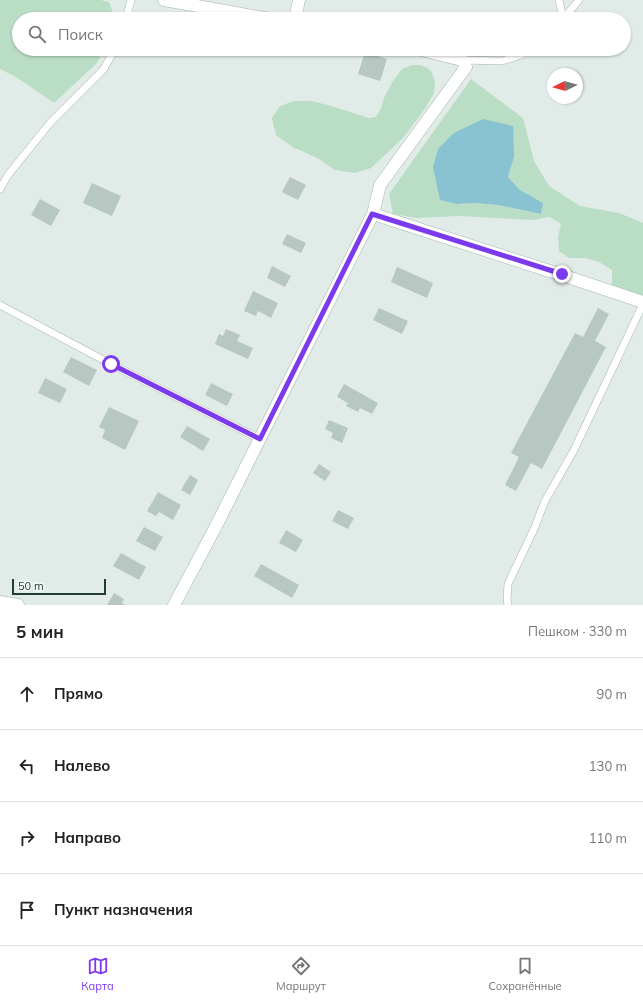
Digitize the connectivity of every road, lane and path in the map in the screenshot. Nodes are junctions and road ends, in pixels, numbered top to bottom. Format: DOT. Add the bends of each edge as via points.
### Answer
graph roads {
  1 [pos="131,0"];
  2 [pos="164,0"];
  3 [pos="299,0"];
  4 [pos="559,0"];
  5 [pos="578,0"];
  6 [pos="128,12"];
  7 [pos="231,12"];
  8 [pos="296,12"];
  9 [pos="562,12"];
  10 [pos="569,12"];
  11 [pos="111,56"];
  12 [pos="446,56"];
  13 [pos="518,56"];
  14 [pos="462,60"];
  15 [pos="0,189"];
  16 [pos="372,214"];
  17 [pos="643,303"];
  18 [pos="0,305"];
  19 [pos="260,439"];
  20 [pos="0,602"];
  21 [pos="18,605"];
  22 [pos="174,605"];
  23 [pos="508,605"];
  1 -- 6 [label="lane"];
  2 -- 7 [label="street"];
  3 -- 8 [label="street"];
  4 -- 9 [label="lane"];
  5 -- 10 [label="lane"];
  11 -- 15 [label="lane" via="103,70 50,122"];
  12 -- 14 [label="street"];
  13 -- 14 [label="lane" via="502,61"];
  14 -- 16 [label="street" via="466,67 380,185"];
  16 -- 17 [label="street" via="562,274"];
  16 -- 19 [label="street"];
  17 -- 23 [label="lane" via="574,450 545,501 508,584"];
  18 -- 19 [label="lane"];
  19 -- 22 [label="street"];
  20 -- 21 [label="street"];
}
